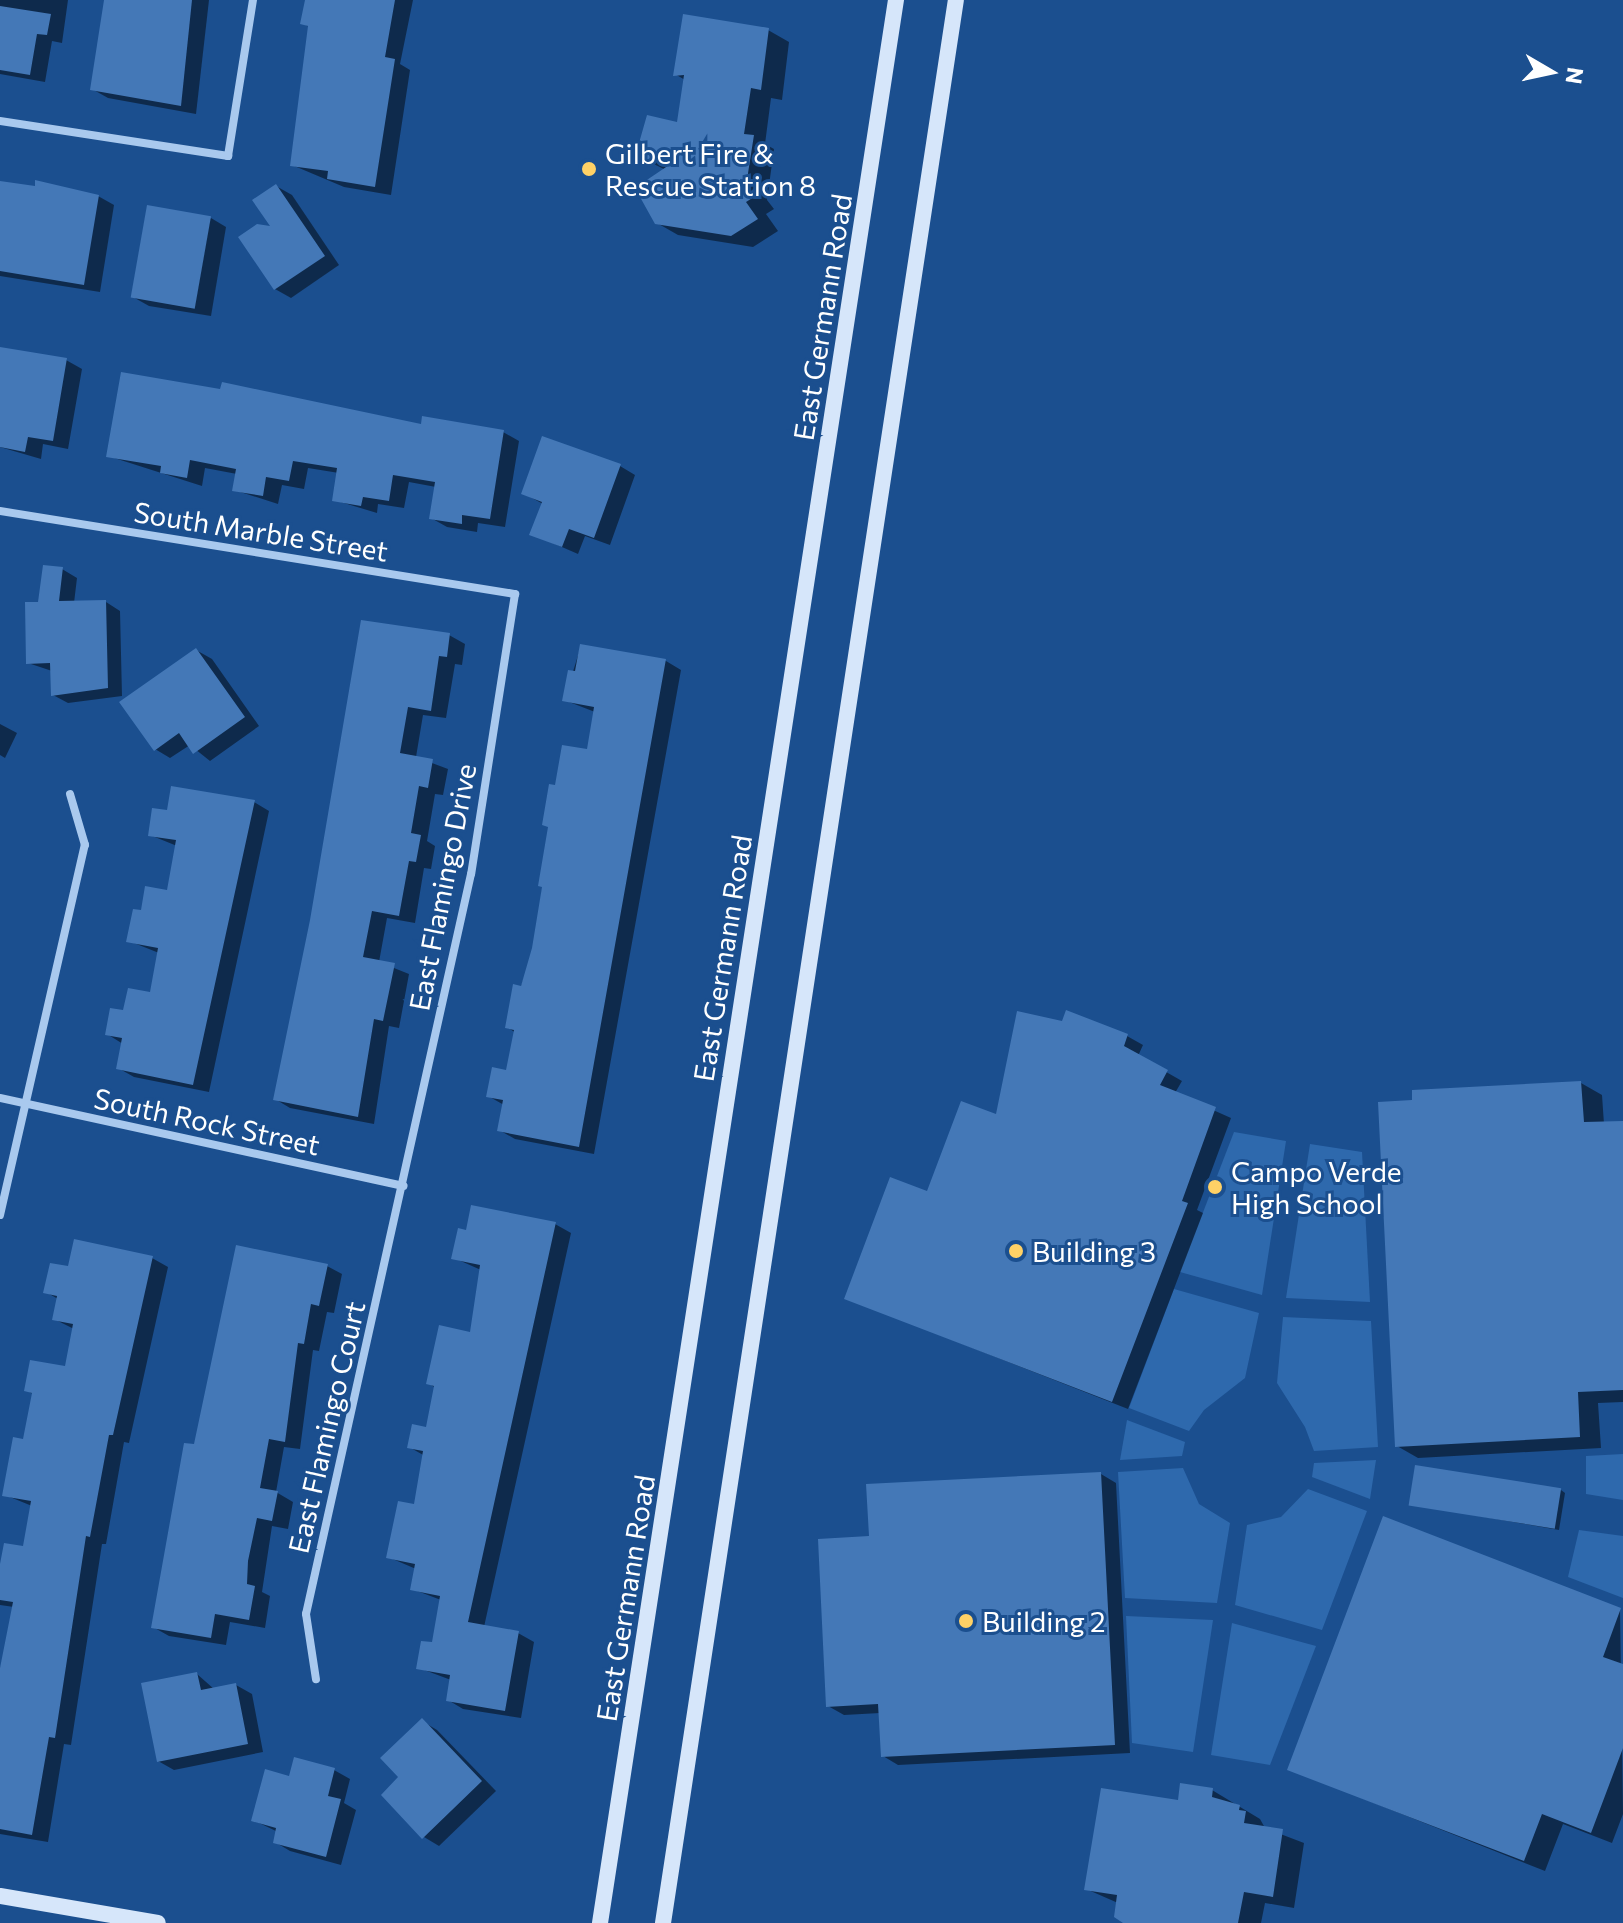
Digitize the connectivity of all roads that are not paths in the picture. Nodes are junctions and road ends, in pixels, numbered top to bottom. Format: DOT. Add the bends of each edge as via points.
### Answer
graph roads {
  1 [pos="253,0"];
  2 [pos="896,0"];
  3 [pos="956,0"];
  4 [pos="0,121"];
  5 [pos="0,511"];
  6 [pos="515,594"];
  7 [pos="70,794"];
  8 [pos="0,1098"];
  9 [pos="29,1104"];
  10 [pos="404,1186"];
  11 [pos="0,1215"];
  12 [pos="316,1679"];
  13 [pos="0,1896"];
  14 [pos="158,1923"];
  15 [pos="600,1923"];
  16 [pos="663,1923"];
  1 -- 4 [label="street" via="228,156"];
  2 -- 15 [label="main road, East Germann Road"];
  3 -- 16 [label="main road"];
  5 -- 6 [label="street, South Marble Street"];
  6 -- 10 [label="street, East Flamingo Drive" via="471,874"];
  7 -- 9 [label="street" via="85,845"];
  8 -- 9 [label="street, South Rock Street"];
  9 -- 10 [label="street, South Rock Street"];
  9 -- 11 [label="street"];
  10 -- 12 [label="street, East Flamingo Court" via="306,1614"];
  13 -- 14 [label="main road"];
}
